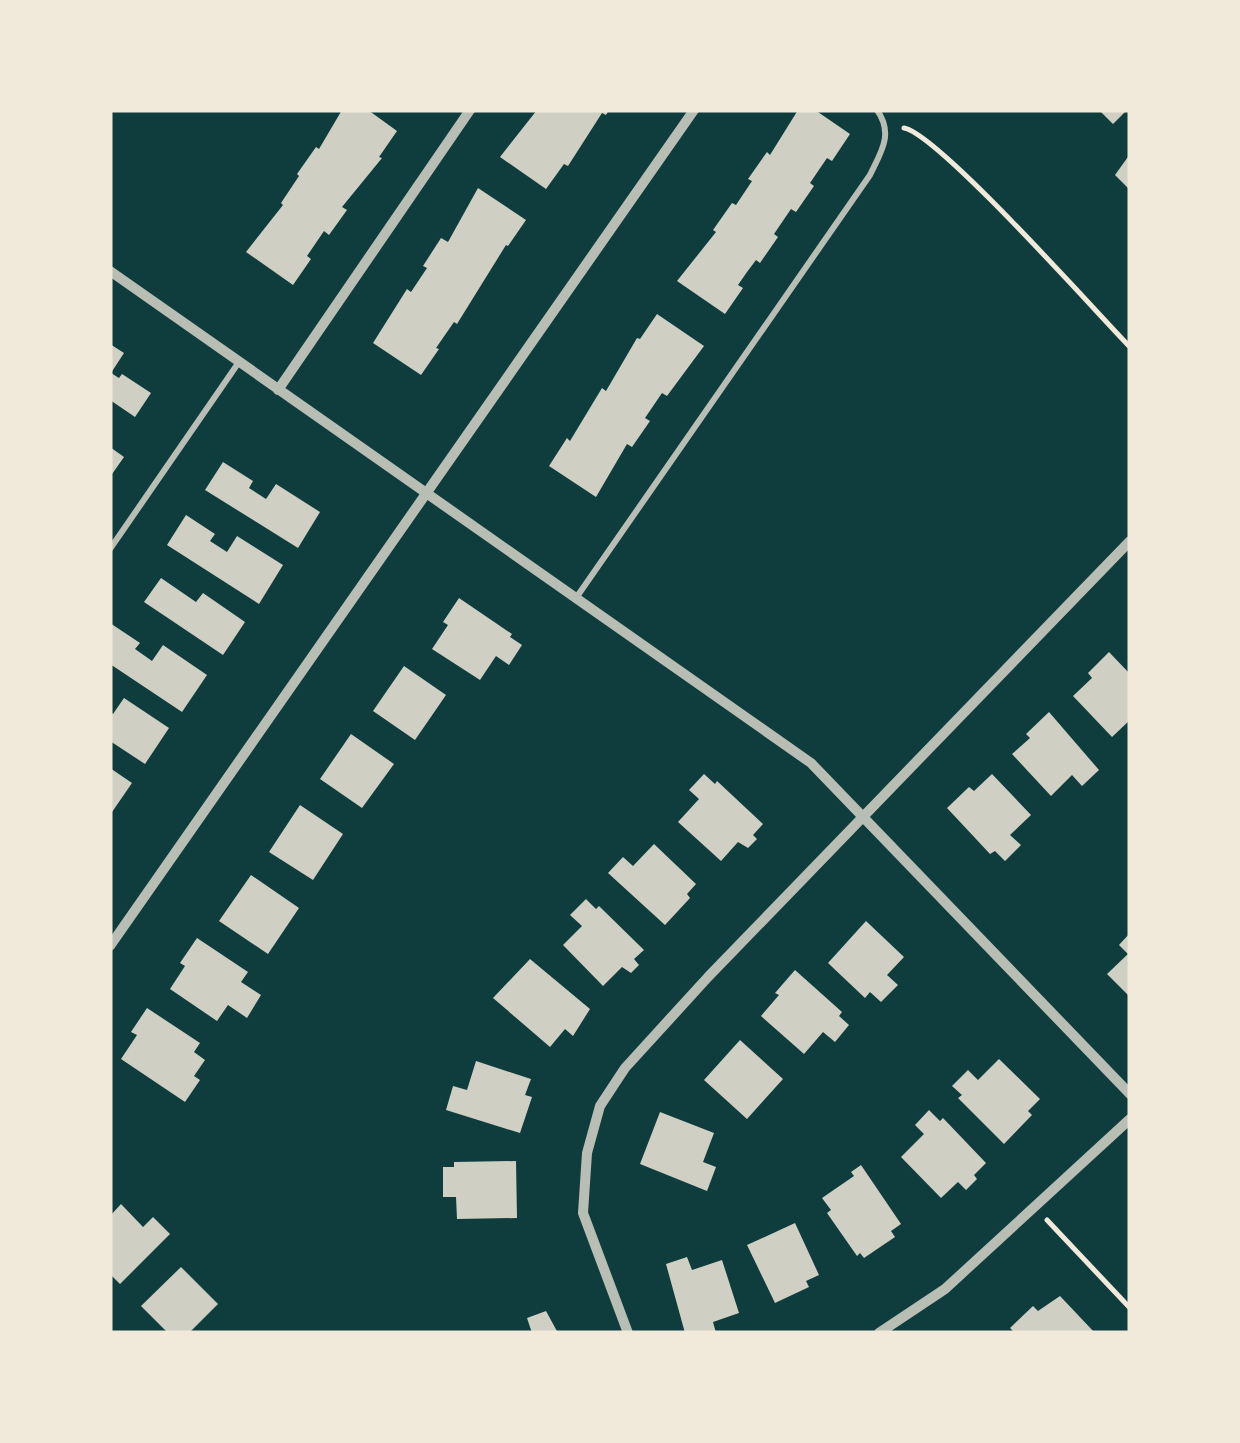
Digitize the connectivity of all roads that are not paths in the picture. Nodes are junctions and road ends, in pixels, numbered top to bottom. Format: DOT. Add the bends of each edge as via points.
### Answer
graph roads {
  1 [pos="470,110"];
  2 [pos="694,110"];
  3 [pos="877,110"];
  4 [pos="110,272"];
  5 [pos="239,362"];
  6 [pos="278,390"];
  7 [pos="427,494"];
  8 [pos="1130,540"];
  9 [pos="110,549"];
  10 [pos="576,598"];
  11 [pos="864,816"];
  12 [pos="110,946"];
  13 [pos="1130,1094"];
  14 [pos="1130,1119"];
  15 [pos="628,1333"];
  16 [pos="878,1333"];
  1 -- 6 [label="street"];
  2 -- 7 [label="street"];
  3 -- 10 [label="lane" via="886,142 870,175"];
  4 -- 5 [label="street"];
  5 -- 6 [label="street"];
  5 -- 9 [label="lane"];
  6 -- 7 [label="street"];
  7 -- 10 [label="street"];
  7 -- 12 [label="street"];
  8 -- 11 [label="street"];
  10 -- 11 [label="street" via="810,763"];
  11 -- 13 [label="street"];
  11 -- 15 [label="street" via="708,977 600,1106 587,1152 583,1213"];
  14 -- 16 [label="street" via="945,1289"];
}
